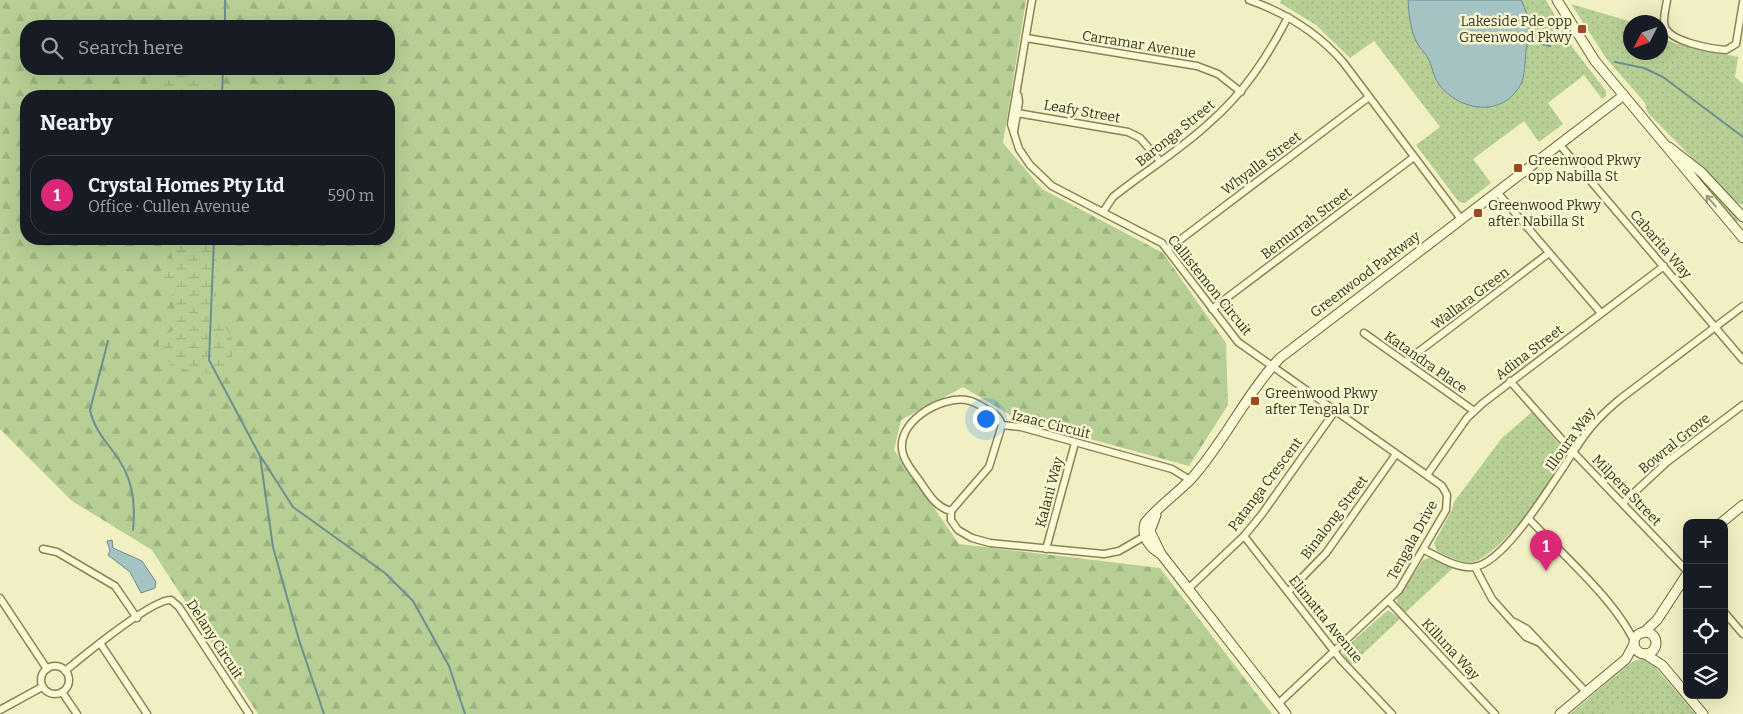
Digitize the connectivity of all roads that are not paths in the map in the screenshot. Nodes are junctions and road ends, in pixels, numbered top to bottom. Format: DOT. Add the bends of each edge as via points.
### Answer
graph roads {
  1 [pos="1032,0"];
  2 [pos="1249,0"];
  3 [pos="1557,0"];
  4 [pos="1667,0"];
  5 [pos="1743,2"];
  6 [pos="1288,17"];
  7 [pos="1026,38"];
  8 [pos="1736,44"];
  9 [pos="1743,49"];
  10 [pos="1241,92"];
  11 [pos="1018,95"];
  12 [pos="1624,95"];
  13 [pos="1369,97"];
  14 [pos="1018,113"];
  15 [pos="1014,132"];
  16 [pos="1560,144"];
  17 [pos="1666,145"];
  18 [pos="1414,157"];
  19 [pos="1160,161"];
  20 [pos="1497,192"];
  21 [pos="1103,212"];
  22 [pos="1743,217"];
  23 [pos="1461,218"];
  24 [pos="1743,238"];
  25 [pos="1168,249"];
  26 [pos="1549,253"];
  27 [pos="1664,266"];
  28 [pos="1743,306"];
  29 [pos="1212,309"];
  30 [pos="1601,313"];
  31 [pos="1716,326"];
  32 [pos="1364,333"];
  33 [pos="1743,360"];
  34 [pos="1405,362"];
  35 [pos="1272,367"];
  36 [pos="1510,381"];
  37 [pos="1743,405"];
  38 [pos="1335,410"];
  39 [pos="1474,411"];
  40 [pos="1002,425"];
  41 [pos="1076,442"];
  42 [pos="1574,452"];
  43 [pos="1396,454"];
  44 [pos="1427,475"];
  45 [pos="1190,480"];
  46 [pos="1623,503"];
  47 [pos="1742,507"];
  48 [pos="1158,510"];
  49 [pos="951,511"];
  50 [pos="1529,519"];
  51 [pos="1727,519"];
  52 [pos="1145,536"];
  53 [pos="1244,536"];
  54 [pos="43,549"];
  55 [pos="1046,549"];
  56 [pos="1424,550"];
  57 [pos="1161,554"];
  58 [pos="1476,567"];
  59 [pos="1683,568"];
  60 [pos="1683,578"];
  61 [pos="1188,589"];
  62 [pos="1288,592"];
  63 [pos="0,598"];
  64 [pos="1389,602"];
  65 [pos="1728,617"];
  66 [pos="137,618"];
  67 [pos="1657,620"];
  68 [pos="1743,634"];
  69 [pos="1638,638"];
  70 [pos="100,642"];
  71 [pos="1655,642"];
  72 [pos="1334,652"];
  73 [pos="1643,654"];
  74 [pos="1626,659"];
  75 [pos="1662,665"];
  76 [pos="47,669"];
  77 [pos="65,671"];
  78 [pos="42,687"];
  79 [pos="62,692"];
  80 [pos="1586,692"];
  81 [pos="1278,704"];
  82 [pos="0,710"];
  83 [pos="76,714"];
  84 [pos="147,714"];
  85 [pos="249,714"];
  86 [pos="1286,714"];
  87 [pos="1392,714"];
  88 [pos="1495,714"];
  89 [pos="1560,714"];
  90 [pos="1703,714"];
  1 -- 7 [label="street, Callistemon Circuit"];
  2 -- 6 [label="street"];
  3 -- 12 [label="street" via="1587,50"];
  4 -- 8 [label="street" via="1664,24 1670,33 1694,44 1722,50"];
  5 -- 8 [label="street"];
  6 -- 10 [label="street, Baronga Street"];
  6 -- 13 [label="street" via="1326,44"];
  7 -- 10 [label="street, Carramar Avenue" via="1197,66 1218,74"];
  7 -- 11 [label="street, Callistemon Circuit"];
  8 -- 9 [label="street"];
  10 -- 19 [label="street, Baronga Street" via="1207,126"];
  11 -- 14 [label="street, Callistemon Circuit"];
  11 -- 15 [label="street, Callistemon Circuit" via="1011,124"];
  12 -- 16 [label="street, Greenwood Parkway"];
  12 -- 17 [label="street"];
  13 -- 18 [label="street"];
  13 -- 25 [label="street, Whyalla Street"];
  14 -- 15 [label="street, Callistemon Circuit"];
  14 -- 19 [label="street, Leafy Street" via="1128,132 1140,138"];
  15 -- 21 [label="street, Callistemon Circuit" via="1019,149 1045,180"];
  16 -- 20 [label="street, Greenwood Parkway"];
  16 -- 27 [label="street, Cabarita Way"];
  17 -- 22 [label="street" via="1690,162"];
  24 -- 17 [label="street, one-way"];
  18 -- 23 [label="street"];
  18 -- 29 [label="street, Bemurrah Street"];
  19 -- 21 [label="street, Baronga Street" via="1113,197"];
  20 -- 23 [label="street, Greenwood Parkway"];
  20 -- 26 [label="street"];
  21 -- 25 [label="street, Callistemon Circuit" via="1153,237"];
  23 -- 35 [label="street, Greenwood Parkway" via="1296,344"];
  25 -- 29 [label="street, Callistemon Circuit"];
  26 -- 30 [label="street"];
  26 -- 34 [label="street, Wallara Green"];
  27 -- 30 [label="street, Adina Street"];
  27 -- 31 [label="street, Cabarita Way"];
  28 -- 31 [label="street, Illoura Way"];
  29 -- 35 [label="street, Callistemon Circuit" via="1238,342"];
  30 -- 36 [label="street, Adina Street"];
  31 -- 33 [label="street, Cabarita Way"];
  31 -- 42 [label="street, Illoura Way" via="1608,409"];
  32 -- 34 [label="street, Katandra Place"];
  34 -- 39 [label="street, Katandra Place"];
  35 -- 38 [label="street, Tengala Drive"];
  35 -- 45 [label="street, Greenwood Parkway"];
  36 -- 39 [label="street, Adina Street"];
  36 -- 42 [label="street, Milpera Street"];
  37 -- 46 [label="street, Bowral Grove" via="1667,462"];
  38 -- 43 [label="street, Tengala Drive"];
  38 -- 53 [label="street, Patanga Crescent"];
  39 -- 44 [label="street, Adina Street"];
  40 -- 41 [label="street, Izaac Circuit" via="1010,424"];
  40 -- 49 [label="street" via="989,467"];
  40 -- 49 [label="street, Izaac Circuit" via="994,413 972,401 960,399 922,413 907,428 902,444 905,459 938,506"];
  41 -- 45 [label="street, Izaac Circuit" via="1172,469"];
  41 -- 55 [label="street, Kalani Way"];
  42 -- 46 [label="street, Milpera Street"];
  42 -- 50 [label="street, Illoura Way"];
  43 -- 44 [label="street, Tengala Drive"];
  43 -- 62 [label="street, Binalong Street" via="1326,553"];
  44 -- 56 [label="street, Tengala Drive" via="1442,486 1448,500 1446,510"];
  45 -- 48 [label="street, Greenwood Parkway"];
  46 -- 59 [label="street, Milpera Street"];
  47 -- 51 [label="street"];
  48 -- 52 [label="street, Greenwood Parkway" via="1146,521"];
  48 -- 57 [label="street" via="1150,531"];
  49 -- 55 [label="street, Izaac Circuit" via="955,527 972,538"];
  50 -- 58 [label="street, Illoura Way" via="1496,553"];
  50 -- 69 [label="street"];
  52 -- 55 [label="street, Izaac Circuit" via="1109,554"];
  52 -- 57 [label="street" via="1154,550"];
  53 -- 61 [label="street, Patanga Crescent"];
  53 -- 62 [label="street, Elimatta Avenue"];
  54 -- 66 [label="street" via="57,552 115,586"];
  56 -- 58 [label="street" via="1455,565"];
  56 -- 64 [label="street, Tengala Drive"];
  57 -- 61 [label="street"];
  58 -- 80 [label="street" via="1487,593 1526,637 1539,643"];
  60 -- 67 [label="street"];
  61 -- 81 [label="street"];
  62 -- 72 [label="street, Elimatta Avenue"];
  63 -- 76 [label="street"];
  64 -- 72 [label="street, Tengala Drive"];
  64 -- 88 [label="street, Killuna Way"];
  65 -- 68 [label="street"];
  66 -- 70 [label="street, Delany Circuit"];
  66 -- 85 [label="street, Delany Circuit" via="163,601 171,600 177,604"];
  67 -- 69 [label="street"];
  67 -- 71 [label="street"];
  69 -- 71 [label="street" via="1649,634"];
  69 -- 73 [label="street" via="1636,650"];
  69 -- 74 [label="street"];
  70 -- 77 [label="street, Delany Circuit"];
  70 -- 84 [label="street"];
  71 -- 73 [label="street" via="1653,650"];
  71 -- 75 [label="street"];
  72 -- 81 [label="street, Tengala Drive"];
  72 -- 87 [label="street, Elimatta Avenue"];
  73 -- 74 [label="street"];
  73 -- 75 [label="street"];
  74 -- 80 [label="street"];
  75 -- 90 [label="street"];
  76 -- 77 [label="street" via="56,666"];
  76 -- 78 [label="street" via="41,677"];
  77 -- 79 [label="street" via="69,682"];
  78 -- 79 [label="street" via="54,694"];
  78 -- 82 [label="street"];
  79 -- 83 [label="street"];
  80 -- 89 [label="street"];
  81 -- 86 [label="street"];
}
